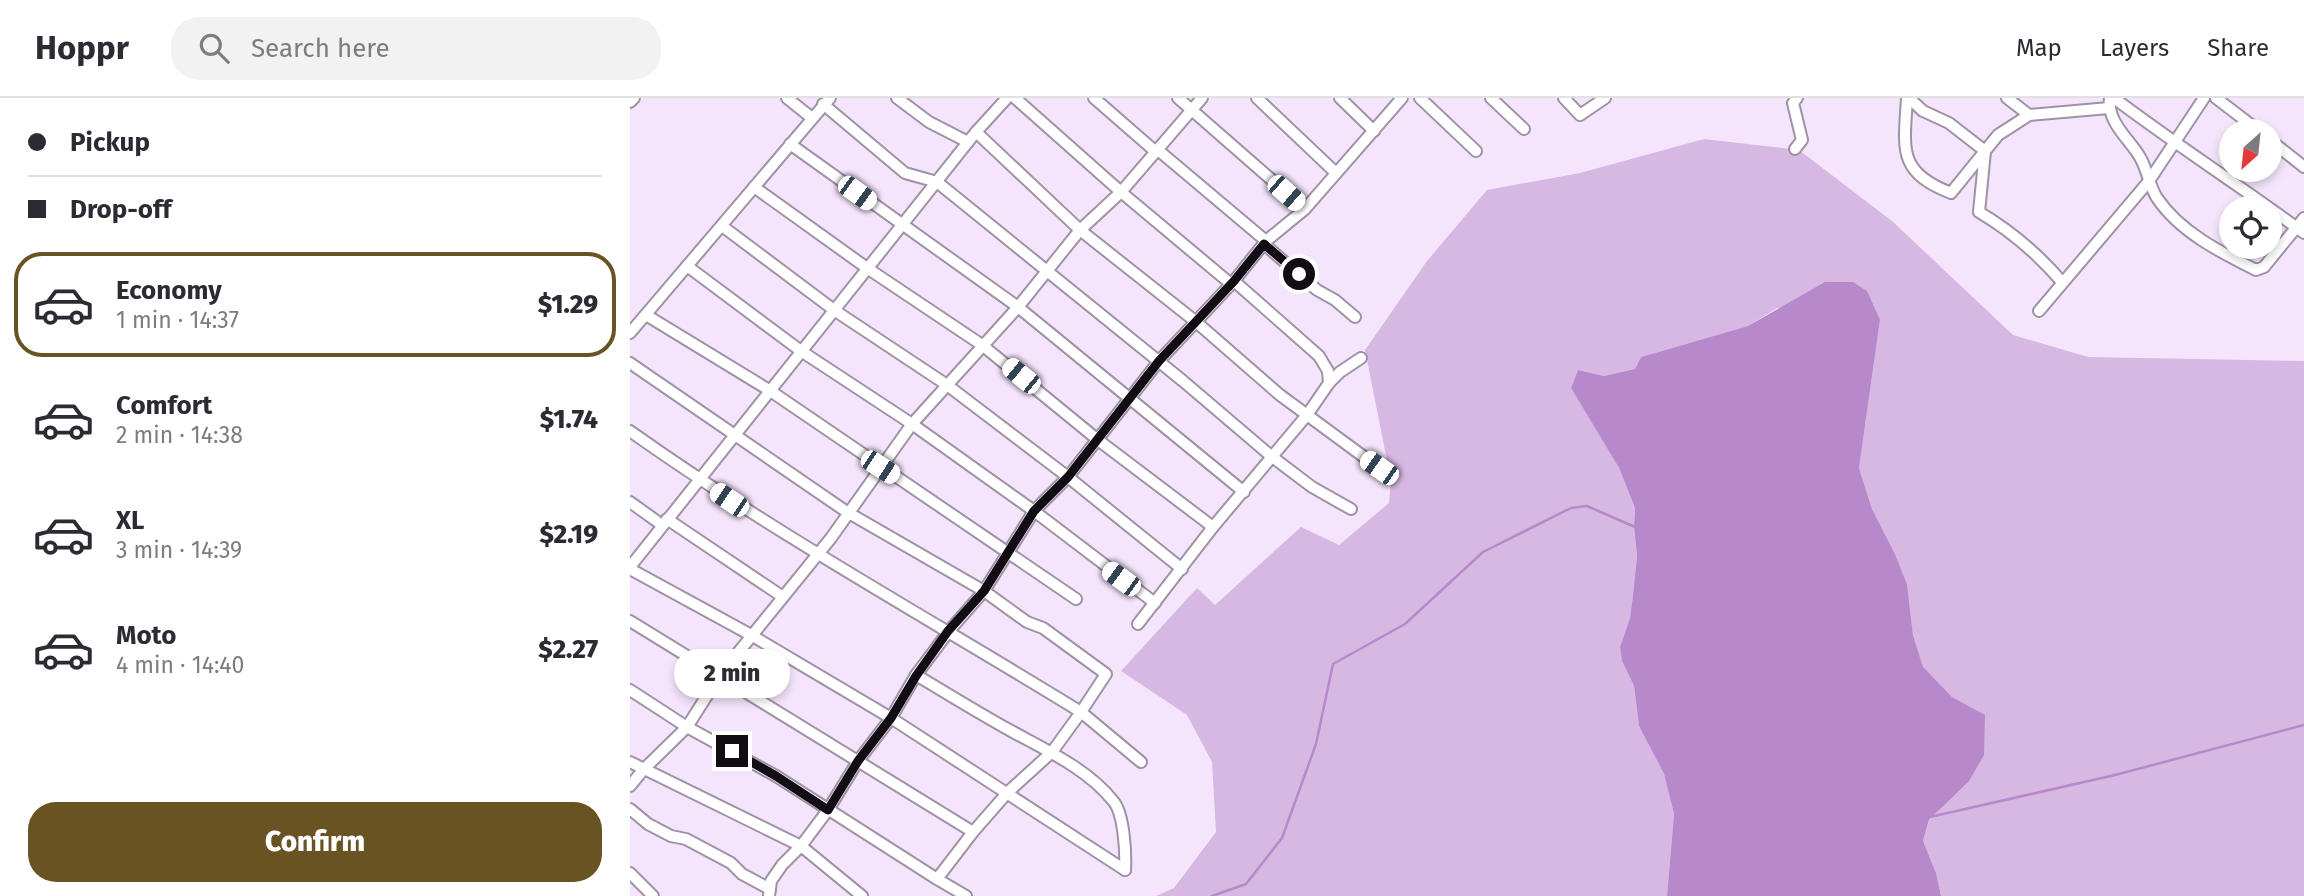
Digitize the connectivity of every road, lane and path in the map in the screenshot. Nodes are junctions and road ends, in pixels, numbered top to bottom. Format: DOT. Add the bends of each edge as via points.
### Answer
graph roads {
  1 [pos="634,98"];
  2 [pos="787,98"];
  3 [pos="897,98"];
  4 [pos="1007,98"];
  5 [pos="1015,98"];
  6 [pos="1094,98"];
  7 [pos="1178,98"];
  8 [pos="1202,98"];
  9 [pos="1256,98"];
  10 [pos="1340,98"];
  11 [pos="1402,98"];
  12 [pos="1420,98"];
  13 [pos="1491,98"];
  14 [pos="1564,98"];
  15 [pos="1605,98"];
  16 [pos="1797,98"];
  17 [pos="1908,98"];
  18 [pos="2007,98"];
  19 [pos="2204,98"];
  20 [pos="2216,98"];
  21 [pos="826,101"];
  22 [pos="2111,101"];
  23 [pos="630,102"];
  24 [pos="1193,110"];
  25 [pos="2029,114"];
  26 [pos="811,118"];
  27 [pos="2243,119"];
  28 [pos="1524,129"];
  29 [pos="1374,131"];
  30 [pos="976,132"];
  31 [pos="968,142"];
  32 [pos="2173,143"];
  33 [pos="790,144"];
  34 [pos="1796,149"];
  35 [pos="2282,150"];
  36 [pos="1157,151"];
  37 [pos="1476,151"];
  38 [pos="1985,151"];
  39 [pos="2304,167"];
  40 [pos="1336,173"];
  41 [pos="2149,181"];
  42 [pos="937,182"];
  43 [pos="754,187"];
  44 [pos="1121,192"];
  45 [pos="1305,209"];
  46 [pos="2304,218"];
  47 [pos="901,225"];
  48 [pos="722,226"];
  49 [pos="1080,230"];
  50 [pos="2300,230"];
  51 [pos="1265,242"];
  52 [pos="687,266"];
  53 [pos="867,268"];
  54 [pos="1046,270"];
  55 [pos="1232,282"];
  56 [pos="2062,282"];
  57 [pos="1018,307"];
  58 [pos="834,310"];
  59 [pos="2039,311"];
  60 [pos="646,315"];
  61 [pos="1355,317"];
  62 [pos="1195,321"];
  63 [pos="630,333"];
  64 [pos="982,345"];
  65 [pos="801,351"];
  66 [pos="1361,358"];
  67 [pos="1159,361"];
  68 [pos="630,363"];
  69 [pos="1329,383"];
  70 [pos="947,386"];
  71 [pos="769,390"];
  72 [pos="1131,398"];
  73 [pos="1307,415"];
  74 [pos="912,424"];
  75 [pos="630,431"];
  76 [pos="735,435"];
  77 [pos="1098,440"];
  78 [pos="1271,456"];
  79 [pos="880,467"];
  80 [pos="1379,468"];
  81 [pos="1068,477"];
  82 [pos="698,480"];
  83 [pos="1244,492"];
  84 [pos="630,502"];
  85 [pos="1351,509"];
  86 [pos="1034,511"];
  87 [pos="847,512"];
  88 [pos="664,522"];
  89 [pos="1213,527"];
  90 [pos="1009,552"];
  91 [pos="817,554"];
  92 [pos="630,568"];
  93 [pos="1182,569"];
  94 [pos="984,591"];
  95 [pos="783,597"];
  96 [pos="1076,600"];
  97 [pos="1155,603"];
  98 [pos="630,621"];
  99 [pos="1138,624"];
  100 [pos="948,631"];
  101 [pos="751,635"];
  102 [pos="720,675"];
  103 [pos="916,676"];
  104 [pos="630,690"];
  105 [pos="1081,712"];
  106 [pos="891,718"];
  107 [pos="687,727"];
  108 [pos="1052,752"];
  109 [pos="858,761"];
  110 [pos="630,762"];
  111 [pos="1141,762"];
  112 [pos="643,770"];
  113 [pos="630,786"];
  114 [pos="1009,792"];
  115 [pos="630,809"];
  116 [pos="828,810"];
  117 [pos="973,832"];
  118 [pos="800,846"];
  119 [pos="630,873"];
  120 [pos="937,879"];
  121 [pos="769,893"];
  122 [pos="653,896"];
  123 [pos="862,896"];
  124 [pos="966,896"];
  1 -- 23 [label="street"];
  2 -- 26 [label="street"];
  3 -- 31 [label="street" via="929,122"];
  4 -- 30 [label="street"];
  5 -- 44 [label="street"];
  6 -- 36 [label="street"];
  7 -- 24 [label="street"];
  8 -- 24 [label="street"];
  9 -- 40 [label="street"];
  10 -- 29 [label="street"];
  11 -- 29 [label="street"];
  12 -- 37 [label="street"];
  13 -- 28 [label="street"];
  14 -- 15 [label="street" via="1580,115"];
  16 -- 34 [label="street" via="1793,103 1802,140"];
  17 -- 38 [label="street"];
  17 -- 38 [label="street" via="1906,149 1916,174 1931,185 1951,193"];
  18 -- 25 [label="street"];
  19 -- 32 [label="street"];
  20 -- 27 [label="street"];
  21 -- 26 [label="street"];
  21 -- 42 [label="street" via="905,173"];
  22 -- 25 [label="street"];
  22 -- 32 [label="street"];
  22 -- 41 [label="street" via="2117,128 2140,156"];
  24 -- 36 [label="street"];
  24 -- 45 [label="street"];
  25 -- 38 [label="street" via="1998,135"];
  26 -- 33 [label="street"];
  29 -- 40 [label="street"];
  30 -- 31 [label="street"];
  30 -- 49 [label="street"];
  31 -- 42 [label="street"];
  32 -- 41 [label="street"];
  32 -- 50 [label="street"];
  33 -- 43 [label="street"];
  33 -- 47 [label="street"];
  35 -- 39 [label="street"];
  36 -- 44 [label="street"];
  36 -- 51 [label="street"];
  38 -- 56 [label="street" via="1979,212 2033,251"];
  40 -- 45 [label="street"];
  41 -- 50 [label="street" via="2156,197 2184,227 2256,270"];
  41 -- 56 [label="street"];
  42 -- 47 [label="street"];
  42 -- 54 [label="street"];
  43 -- 48 [label="street"];
  43 -- 53 [label="street"];
  44 -- 49 [label="street"];
  44 -- 55 [label="street"];
  45 -- 51 [label="street"];
  46 -- 50 [label="street"];
  47 -- 53 [label="street"];
  47 -- 57 [label="street"];
  48 -- 52 [label="street"];
  48 -- 58 [label="street"];
  49 -- 54 [label="street"];
  49 -- 62 [label="street"];
  51 -- 55 [label="street"];
  51 -- 61 [label="street" via="1317,290"];
  52 -- 60 [label="street"];
  52 -- 65 [label="street"];
  53 -- 58 [label="street"];
  53 -- 64 [label="street"];
  54 -- 57 [label="street"];
  54 -- 67 [label="street"];
  55 -- 62 [label="street"];
  55 -- 69 [label="street" via="1320,356"];
  56 -- 59 [label="street"];
  57 -- 64 [label="street"];
  57 -- 72 [label="street"];
  58 -- 65 [label="street"];
  58 -- 70 [label="street"];
  60 -- 63 [label="street"];
  60 -- 71 [label="street"];
  62 -- 67 [label="street"];
  62 -- 73 [label="street"];
  64 -- 70 [label="street"];
  64 -- 77 [label="street"];
  65 -- 71 [label="street"];
  65 -- 74 [label="street"];
  66 -- 69 [label="street"];
  67 -- 72 [label="street"];
  67 -- 78 [label="street"];
  68 -- 76 [label="street"];
  69 -- 73 [label="street"];
  70 -- 74 [label="street"];
  70 -- 81 [label="street"];
  71 -- 76 [label="street"];
  71 -- 79 [label="street"];
  72 -- 77 [label="street"];
  72 -- 83 [label="street"];
  73 -- 78 [label="street"];
  73 -- 80 [label="street"];
  74 -- 79 [label="street"];
  74 -- 86 [label="street"];
  75 -- 82 [label="street"];
  76 -- 82 [label="street"];
  76 -- 87 [label="street"];
  77 -- 81 [label="street"];
  77 -- 89 [label="street"];
  78 -- 83 [label="street"];
  78 -- 85 [label="street"];
  79 -- 87 [label="street"];
  79 -- 90 [label="street"];
  81 -- 86 [label="street"];
  81 -- 93 [label="street"];
  82 -- 88 [label="street"];
  82 -- 91 [label="street"];
  83 -- 89 [label="street"];
  84 -- 88 [label="street"];
  86 -- 90 [label="street"];
  86 -- 97 [label="street"];
  87 -- 91 [label="street"];
  87 -- 94 [label="street"];
  88 -- 92 [label="street"];
  88 -- 95 [label="street"];
  89 -- 93 [label="street"];
  90 -- 94 [label="street"];
  90 -- 96 [label="street"];
  91 -- 95 [label="street"];
  91 -- 100 [label="street"];
  92 -- 101 [label="street"];
  93 -- 97 [label="street"];
  94 -- 100 [label="street"];
  94 -- 105 [label="street" via="1106,674"];
  95 -- 101 [label="street"];
  97 -- 99 [label="street"];
  98 -- 102 [label="street"];
  100 -- 103 [label="street"];
  100 -- 105 [label="street"];
  101 -- 102 [label="street"];
  101 -- 106 [label="street"];
  102 -- 107 [label="street"];
  102 -- 109 [label="street"];
  103 -- 106 [label="street"];
  103 -- 108 [label="street"];
  104 -- 107 [label="street"];
  105 -- 108 [label="street"];
  105 -- 111 [label="street"];
  106 -- 109 [label="street"];
  106 -- 114 [label="street"];
  107 -- 112 [label="street"];
  107 -- 116 [label="street"];
  108 -- 114 [label="street"];
  108 -- 114 [label="street" via="1116,803 1125,870"];
  109 -- 116 [label="street"];
  109 -- 117 [label="street"];
  110 -- 112 [label="street"];
  112 -- 113 [label="street"];
  112 -- 118 [label="street"];
  114 -- 117 [label="street"];
  115 -- 121 [label="street" via="648,824 731,863"];
  116 -- 118 [label="street"];
  116 -- 120 [label="street"];
  117 -- 120 [label="street"];
  118 -- 121 [label="street" via="771,881"];
  118 -- 123 [label="street"];
  119 -- 122 [label="street"];
  120 -- 124 [label="street"];
}
